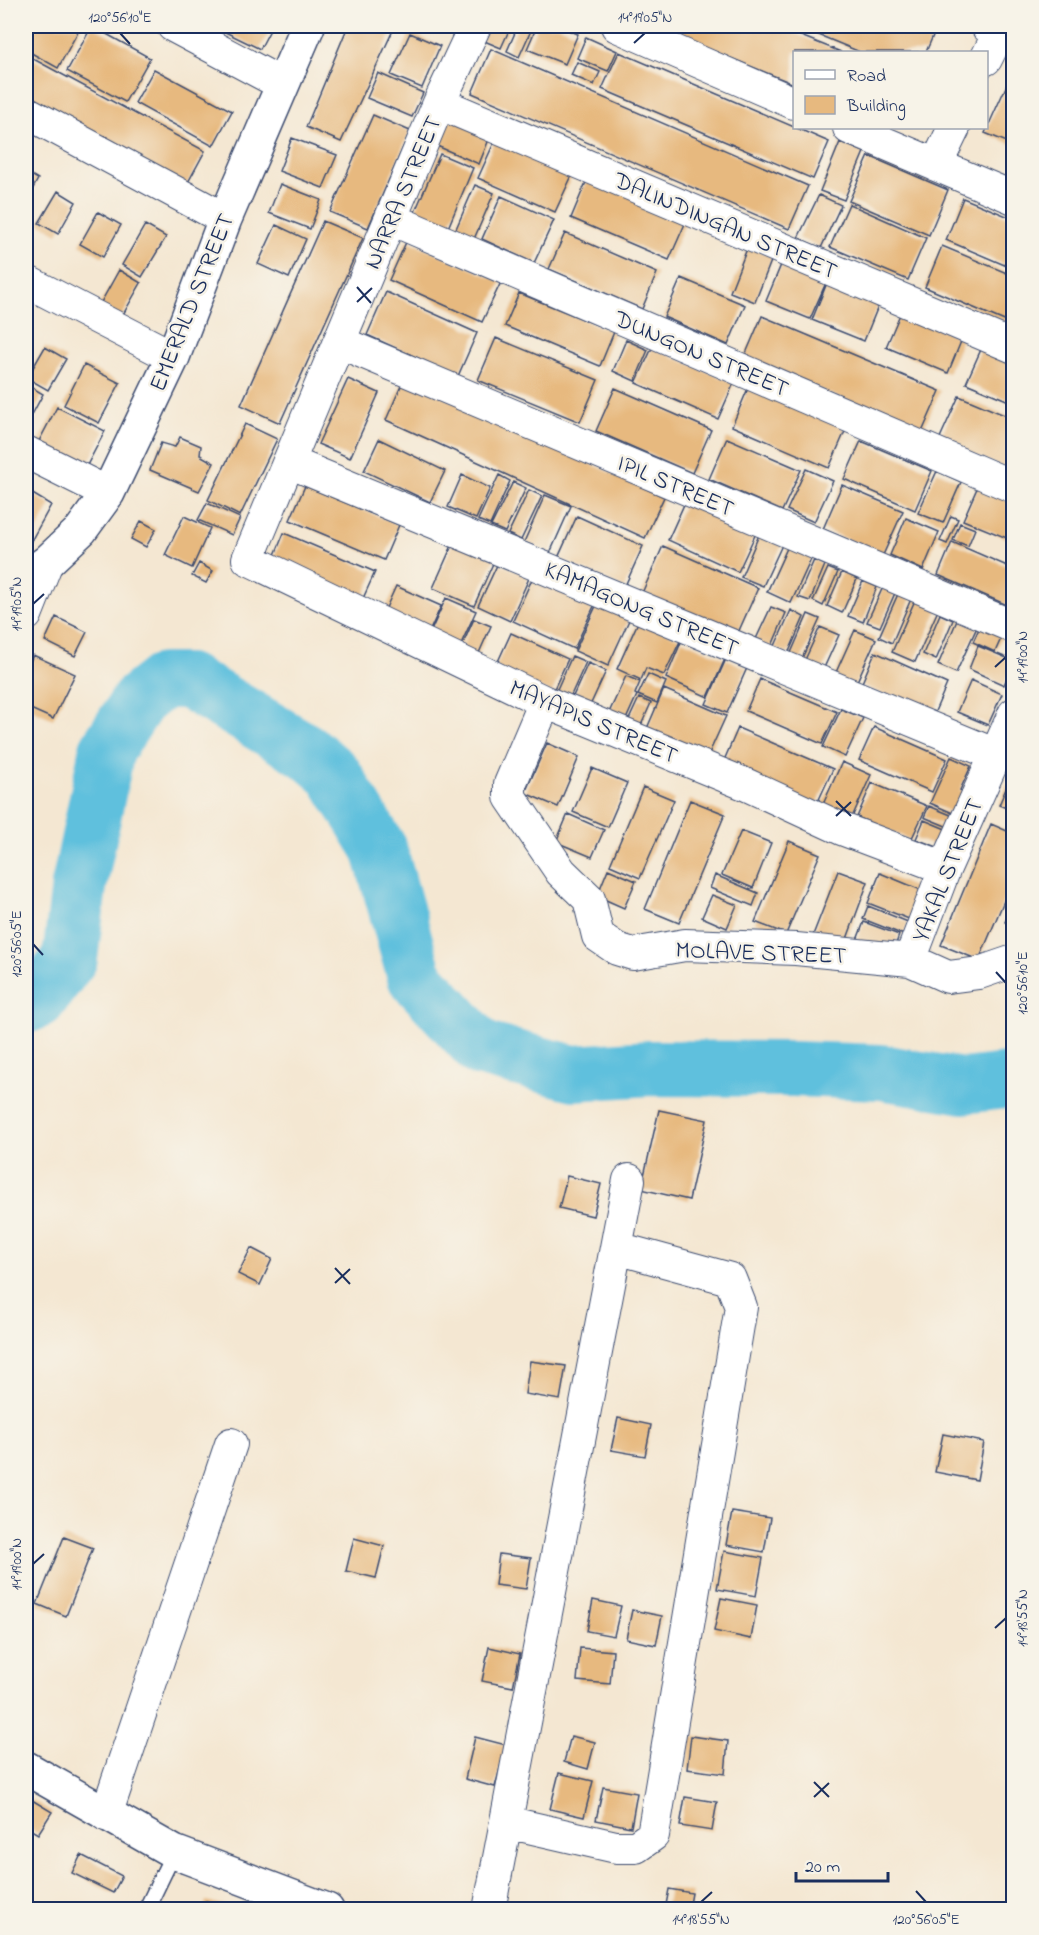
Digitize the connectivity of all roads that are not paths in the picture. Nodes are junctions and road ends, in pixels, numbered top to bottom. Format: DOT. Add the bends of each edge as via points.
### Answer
graph roads {
  1 [pos="173,26"];
  2 [pos="308,26"];
  3 [pos="475,26"];
  4 [pos="617,26"];
  5 [pos="987,26"];
  6 [pos="988,56"];
  7 [pos="282,84"];
  8 [pos="439,103"];
  9 [pos="793,103"];
  10 [pos="26,112"];
  11 [pos="851,129"];
  12 [pos="954,129"];
  13 [pos="936,165"];
  14 [pos="1014,198"];
  15 [pos="225,219"];
  16 [pos="390,219"];
  17 [pos="26,280"];
  18 [pos="339,342"];
  19 [pos="1014,347"];
  20 [pos="173,357"];
  21 [pos="26,452"];
  22 [pos="289,462"];
  23 [pos="1014,487"];
  24 [pos="108,493"];
  25 [pos="248,559"];
  26 [pos="36,569"];
  27 [pos="26,615"];
  28 [pos="1014,627"];
  29 [pos="545,702"];
  30 [pos="1014,714"];
  31 [pos="996,755"];
  32 [pos="945,868"];
  33 [pos="910,960"];
  34 [pos="1014,961"];
  35 [pos="629,1180"];
  36 [pos="617,1248"];
  37 [pos="231,1444"];
  38 [pos="26,1768"];
  39 [pos="106,1815"];
  40 [pos="506,1822"];
  41 [pos="174,1852"];
  42 [pos="147,1910"];
  43 [pos="327,1910"];
  44 [pos="489,1910"];
  1 -- 7 [label="street"];
  2 -- 7 [label="street, EMERALD STREET"];
  3 -- 8 [label="street, NARRA STREET"];
  4 -- 9 [label="street"];
  5 -- 6 [label="street" via="1000,31"];
  7 -- 15 [label="street, EMERALD STREET"];
  8 -- 16 [label="street, NARRA STREET"];
  8 -- 19 [label="street, DALINDINGAN STREET"];
  10 -- 15 [label="street"];
  11 -- 13 [label="street"];
  12 -- 13 [label="street"];
  13 -- 14 [label="street"];
  15 -- 20 [label="street, EMERALD STREET"];
  16 -- 18 [label="street, NARRA STREET"];
  16 -- 23 [label="street, DUNGON STREET"];
  17 -- 20 [label="street"];
  18 -- 22 [label="street, NARRA STREET"];
  18 -- 28 [label="street, IPIL STREET"];
  20 -- 24 [label="street, EMERALD STREET"];
  21 -- 24 [label="street"];
  22 -- 25 [label="street, NARRA STREET"];
  22 -- 31 [label="street, KAMAGONG STREET"];
  24 -- 26 [label="street, EMERALD STREET" via="81,530"];
  25 -- 29 [label="street, MAYAPIS STREET"];
  26 -- 27 [label="street, EMERALD STREET"];
  29 -- 32 [label="street, MAYAPIS STREET" via="747,785 842,829"];
  29 -- 33 [label="street, MOLAVE STREET" via="510,784 510,798 561,872 589,900 598,936 616,949 633,954 685,945 784,948"];
  30 -- 31 [label="street, YAKAL STREET"];
  31 -- 32 [label="street, YAKAL STREET"];
  32 -- 33 [label="street, YAKAL STREET"];
  33 -- 34 [label="street, MOLAVE STREET" via="948,977 979,973"];
  35 -- 36 [label="street"];
  36 -- 40 [label="street"];
  36 -- 40 [label="street" via="730,1279 741,1306 653,1835 636,1847 616,1847"];
  37 -- 39 [label="street"];
  38 -- 39 [label="street"];
  39 -- 41 [label="street"];
  40 -- 44 [label="street"];
  41 -- 42 [label="lane"];
  41 -- 43 [label="street"];
}
